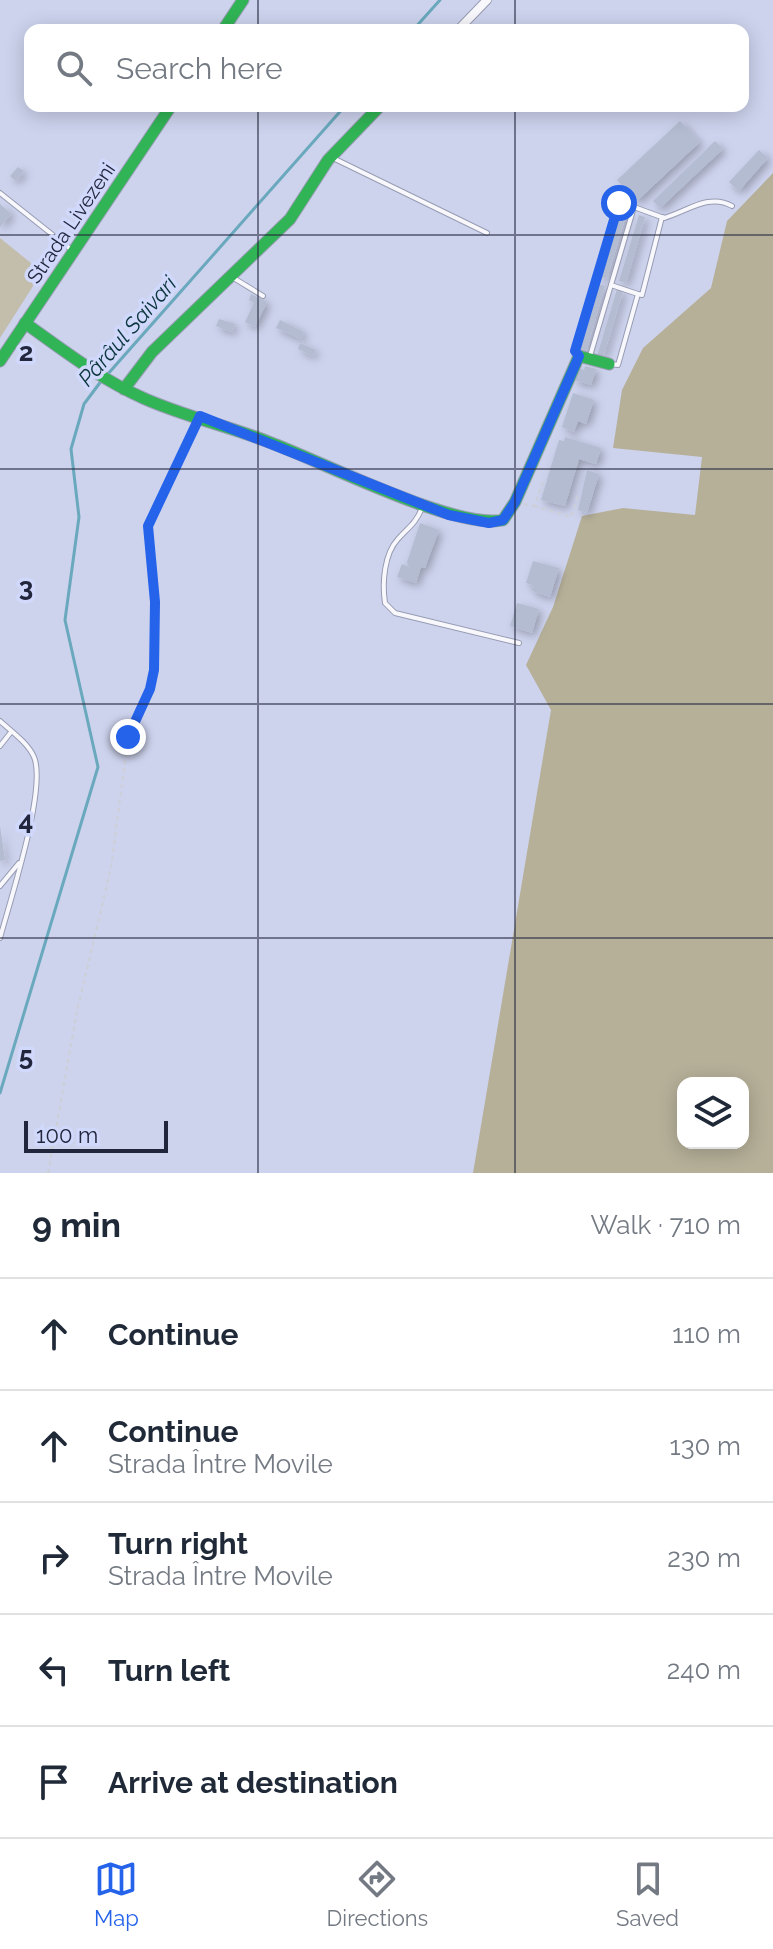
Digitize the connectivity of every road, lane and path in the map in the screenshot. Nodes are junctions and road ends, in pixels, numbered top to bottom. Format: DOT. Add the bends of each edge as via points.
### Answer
graph roads {
  1 [pos="243,0"];
  2 [pos="487,0"];
  3 [pos="227,24"];
  4 [pos="464,24"];
  5 [pos="167,112"];
  6 [pos="374,112"];
  7 [pos="331,157"];
  8 [pos="0,193"];
  9 [pos="732,206"];
  10 [pos="634,207"];
  11 [pos="662,217"];
  12 [pos="487,233"];
  13 [pos="73,251"];
  14 [pos="230,276"];
  15 [pos="611,285"];
  16 [pos="638,294"];
  17 [pos="263,296"];
  18 [pos="25,323"];
  19 [pos="584,357"];
  20 [pos="1,358"];
  21 [pos="609,364"];
  22 [pos="119,386"];
  23 [pos="200,416"];
  24 [pos="544,479"];
  25 [pos="578,495"];
  26 [pos="515,502"];
  27 [pos="423,505"];
  28 [pos="534,506"];
  29 [pos="519,643"];
  30 [pos="0,721"];
  31 [pos="11,732"];
  32 [pos="0,746"];
  33 [pos="20,862"];
  34 [pos="0,886"];
  35 [pos="0,938"];
  36 [pos="48,1173"];
  1 -- 3 [label="street"];
  2 -- 4 [label="street"];
  5 -- 13 [label="street, Strada Livezeni"];
  6 -- 7 [label="street"];
  7 -- 12 [label="lane"];
  7 -- 14 [label="street" via="290,219"];
  8 -- 13 [label="lane"];
  9 -- 11 [label="lane" via="720,199 707,201"];
  10 -- 11 [label="lane"];
  10 -- 15 [label="lane"];
  10 -- 19 [label="path" via="619,203 575,351"];
  11 -- 16 [label="lane" via="642,295"];
  13 -- 18 [label="street, Strada Livezeni"];
  14 -- 17 [label="lane"];
  14 -- 22 [label="street"];
  15 -- 16 [label="lane"];
  15 -- 19 [label="lane"];
  16 -- 21 [label="lane" via="618,365"];
  18 -- 20 [label="street, Strada Livezeni"];
  18 -- 22 [label="street"];
  19 -- 21 [label="street"];
  19 -- 26 [label="street"];
  22 -- 23 [label="street"];
  23 -- 27 [label="street"];
  23 -- 36 [label="path" via="148,526 154,670 128,737 111,868 77,1011"];
  24 -- 28 [label="path"];
  25 -- 28 [label="path" via="571,517"];
  26 -- 27 [label="street" via="503,520 489,523"];
  26 -- 28 [label="path"];
  27 -- 29 [label="lane" via="409,531 397,540 385,571 385,603 395,613"];
  30 -- 31 [label="lane"];
  31 -- 32 [label="lane"];
  31 -- 33 [label="lane" via="31,750 37,767"];
  33 -- 34 [label="lane"];
  33 -- 35 [label="lane"];
}
